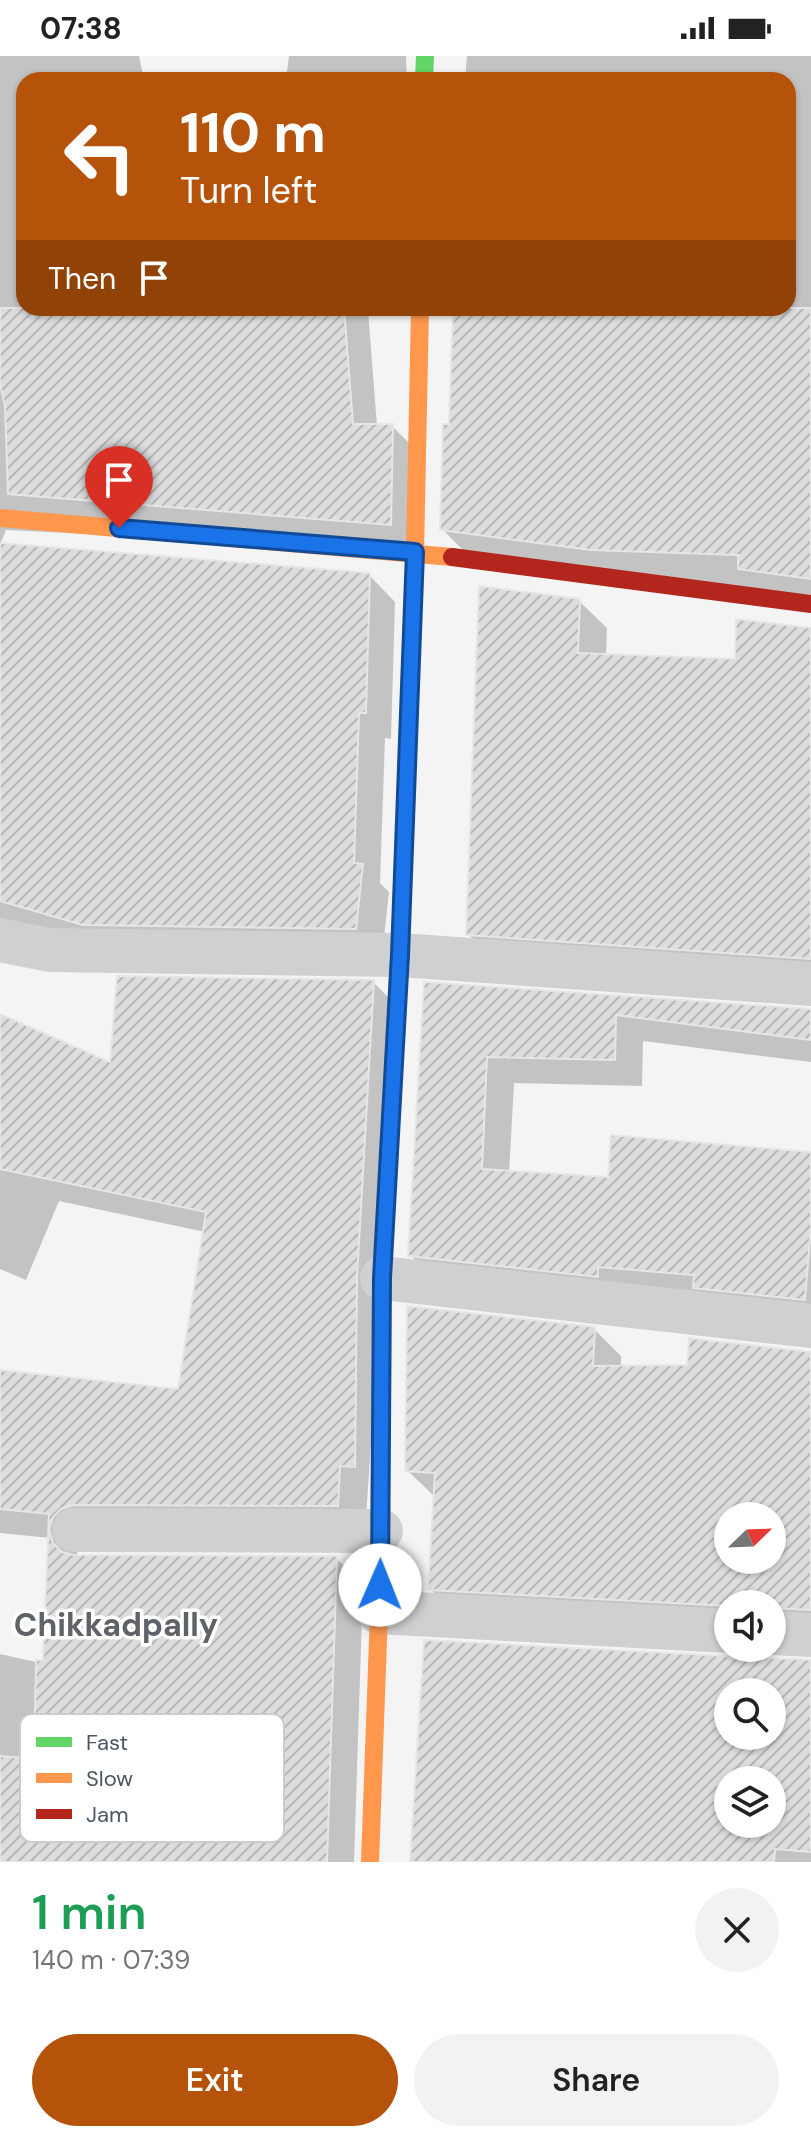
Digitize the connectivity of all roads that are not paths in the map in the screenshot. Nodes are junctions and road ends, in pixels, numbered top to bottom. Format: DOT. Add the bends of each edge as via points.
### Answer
graph roads {
  1 [pos="420,316"];
  2 [pos="0,518"];
  3 [pos="415,552"];
  4 [pos="811,604"];
  5 [pos="0,940"];
  6 [pos="400,955"];
  7 [pos="811,984"];
  8 [pos="382,1278"];
  9 [pos="811,1326"];
  10 [pos="74,1530"];
  11 [pos="381,1531"];
  12 [pos="379,1612"];
  13 [pos="714,1630"];
  14 [pos="786,1634"];
  15 [pos="811,1635"];
  16 [pos="370,1862"];
  1 -- 3 [label="street"];
  2 -- 3 [label="street"];
  3 -- 4 [label="street"];
  3 -- 6 [label="street"];
  5 -- 6 [label="street" via="50,950"];
  6 -- 7 [label="street"];
  6 -- 8 [label="street"];
  8 -- 9 [label="street"];
  8 -- 11 [label="street"];
  10 -- 11 [label="street"];
  11 -- 12 [label="street"];
  12 -- 13 [label="street"];
  12 -- 16 [label="street"];
  14 -- 15 [label="street"];
}
